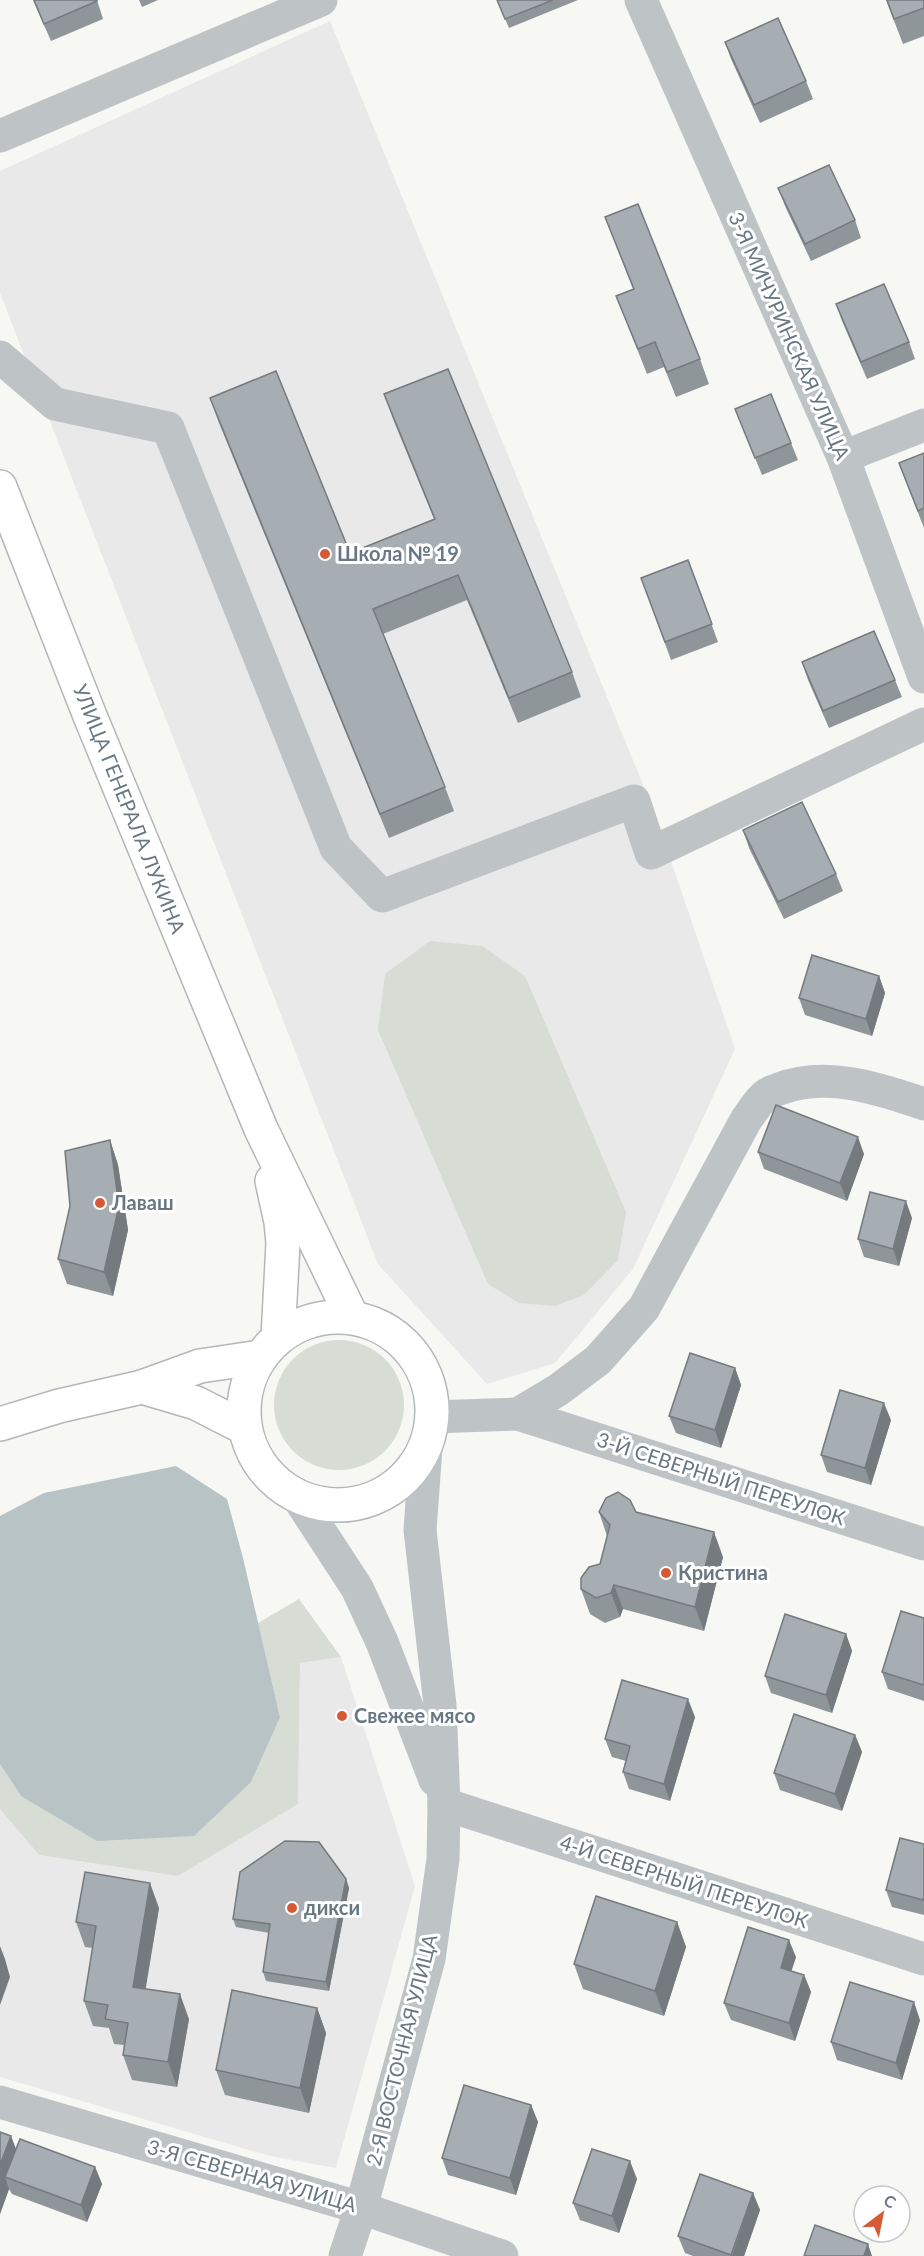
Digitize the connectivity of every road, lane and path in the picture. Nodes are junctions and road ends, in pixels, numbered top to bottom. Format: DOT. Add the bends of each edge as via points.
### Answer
graph roads {
  1 [pos="321,0"];
  2 [pos="640,0"];
  3 [pos="284,8"];
  4 [pos="0,136"];
  5 [pos="0,357"];
  6 [pos="924,425"];
  7 [pos="843,457"];
  8 [pos="0,487"];
  9 [pos="924,677"];
  10 [pos="924,724"];
  11 [pos="924,1104"];
  12 [pos="261,1130"];
  13 [pos="352,1317"];
  14 [pos="269,1347"];
  15 [pos="142,1387"];
  16 [pos="518,1414"];
  17 [pos="433,1417"];
  18 [pos="0,1424"];
  19 [pos="246,1428"];
  20 [pos="426,1448"];
  21 [pos="297,1496"];
  22 [pos="924,1544"];
  23 [pos="444,1804"];
  24 [pos="924,1959"];
  25 [pos="0,2102"];
  26 [pos="361,2208"];
  27 [pos="345,2256"];
  28 [pos="502,2256"];
  1 -- 3 [label="street"];
  2 -- 7 [label="street, 3-Я МИЧУРИНСКАЯ УЛИЦА"];
  3 -- 4 [label="street"];
  5 -- 10 [label="street" via="56,404 168,428 336,848 382,896 633,801 651,853"];
  6 -- 7 [label="street"];
  7 -- 9 [label="street, 3-Я МИЧУРИНСКАЯ УЛИЦА"];
  8 -- 12 [label="main road, УЛИЦА ГЕНЕРАЛА ЛУКИНА"];
  11 -- 16 [label="street" via="884,1090 815,1081 766,1094 746,1120 644,1308 598,1360"];
  12 -- 13 [label="main road, УЛИЦА ГЕНЕРАЛА ЛУКИНА"];
  12 -- 14 [label="main road, УЛИЦА ГЕНЕРАЛА ЛУКИНА" via="282,1233"];
  13 -- 14 [label="main road" via="313,1320 294,1327"];
  13 -- 17 [label="main road" via="395,1335 417,1362 424,1371"];
  14 -- 15 [label="main road"];
  14 -- 19 [label="main road" via="246,1391"];
  15 -- 18 [label="main road"];
  15 -- 19 [label="main road" via="196,1403"];
  16 -- 17 [label="street"];
  16 -- 22 [label="street, 3-Й СЕВЕРНЫЙ ПЕРЕУЛОК"];
  17 -- 20 [label="main road"];
  19 -- 21 [label="main road" via="252,1449 264,1468"];
  20 -- 21 [label="main road" via="409,1474 386,1493 357,1504 327,1505"];
  20 -- 23 [label="street, 2-Я ВОСТОЧНАЯ УЛИЦА" via="420,1530 440,1705"];
  21 -- 23 [label="street, 2-Я ВОСТОЧНАЯ УЛИЦА" via="357,1588 382,1642"];
  23 -- 24 [label="street, 4-Й СЕВЕРНЫЙ ПЕРЕУЛОК"];
  23 -- 26 [label="street, 2-Я ВОСТОЧНАЯ УЛИЦА" via="443,1859 429,1959"];
  25 -- 26 [label="street, 3-Я СЕВЕРНАЯ УЛИЦА"];
  26 -- 27 [label="street, 2-Я ВОСТОЧНАЯ УЛИЦА"];
  26 -- 28 [label="street, 3-Я СЕВЕРНАЯ УЛИЦА"];
}
